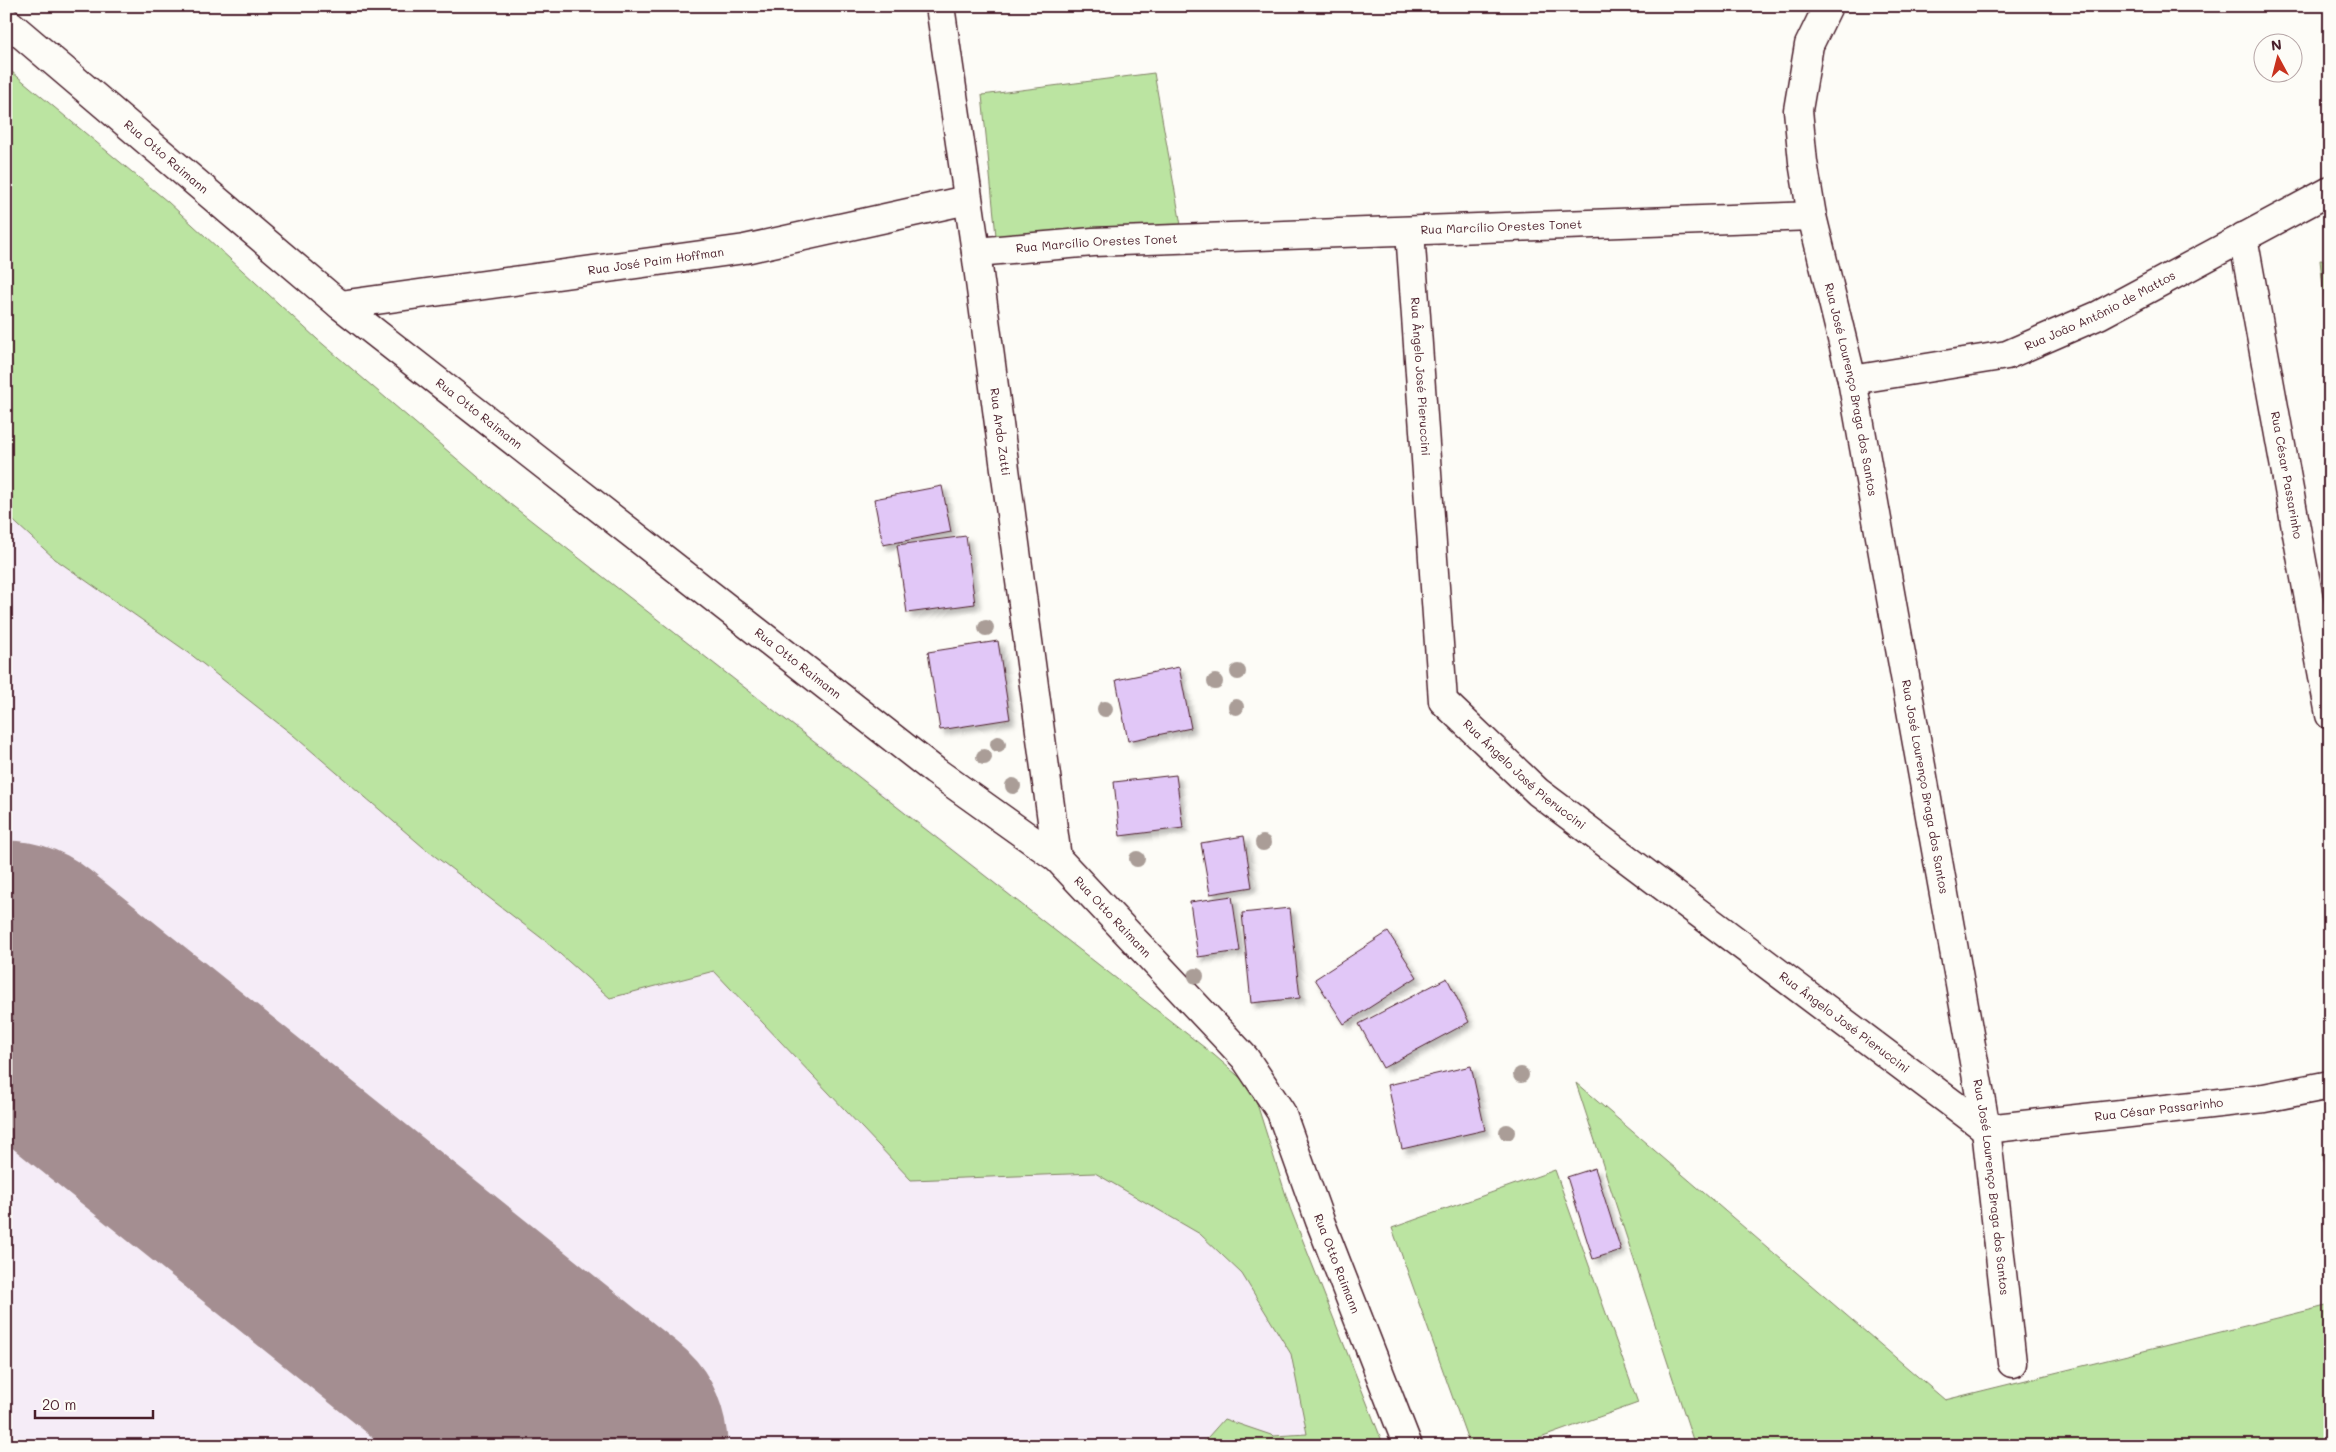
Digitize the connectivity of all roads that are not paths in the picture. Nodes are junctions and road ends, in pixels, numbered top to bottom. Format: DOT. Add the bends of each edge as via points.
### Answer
graph roads {
  1 [pos="940,6"];
  2 [pos="1828,6"];
  3 [pos="6,21"];
  4 [pos="2330,192"];
  5 [pos="967,200"];
  6 [pos="1812,216"];
  7 [pos="1410,231"];
  8 [pos="2243,237"];
  9 [pos="976,252"];
  10 [pos="340,305"];
  11 [pos="1852,380"];
  12 [pos="2330,715"];
  13 [pos="1057,858"];
  14 [pos="2330,1085"];
  15 [pos="1986,1129"];
  16 [pos="2012,1363"];
  17 [pos="1408,1446"];
  1 -- 5 [label="street, Rua Ardo Zatti"];
  2 -- 6 [label="street" via="1809,45 1798,110"];
  3 -- 10 [label="street, Rua Otto Raimann"];
  4 -- 8 [label="street, Rua João Antônio de Mattos"];
  5 -- 9 [label="street, Rua Ardo Zatti"];
  5 -- 10 [label="street, Rua José Paim Hoffman" via="745,249"];
  6 -- 7 [label="street, Rua Marcílio Orestes Tonet"];
  6 -- 11 [label="street, Rua José Lourenço Braga dos Santos"];
  7 -- 9 [label="street, Rua Marcílio Orestes Tonet" via="1093,242"];
  7 -- 15 [label="street, Rua Ângelo José Pieruccini" via="1443,701 1538,792"];
  8 -- 11 [label="street, Rua João Antônio de Mattos" via="2099,314 2007,355"];
  8 -- 12 [label="street, Rua César Passarinho"];
  9 -- 13 [label="street, Rua Ardo Zatti"];
  10 -- 13 [label="street, Rua Otto Raimann" via="935,771"];
  11 -- 15 [label="street, Rua José Lourenço Braga dos Santos"];
  13 -- 17 [label="street, Rua Otto Raimann" via="1245,1058 1281,1112"];
  14 -- 15 [label="street, Rua César Passarinho" via="2264,1098"];
  15 -- 16 [label="street, Rua José Lourenço Braga dos Santos"];
}
